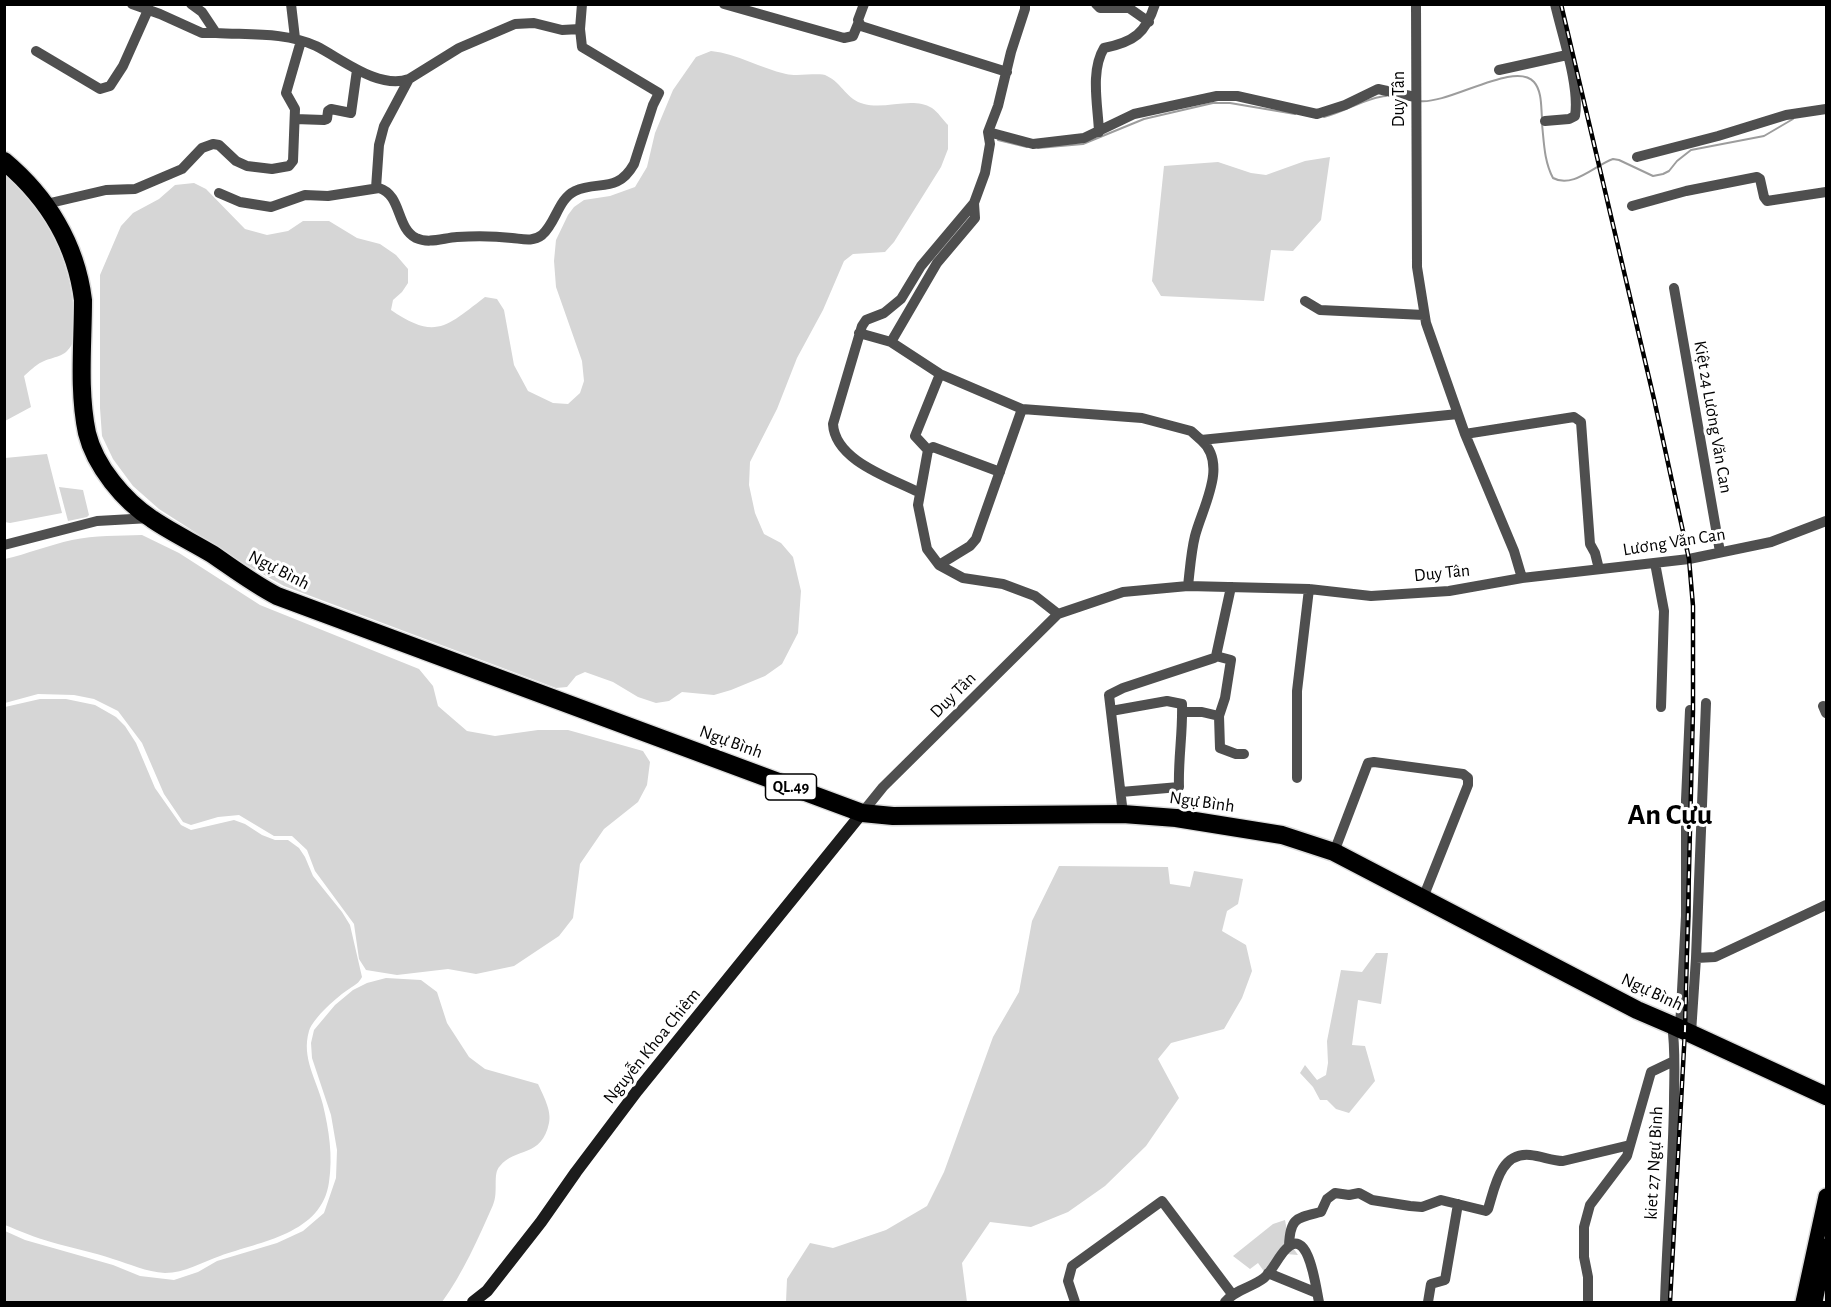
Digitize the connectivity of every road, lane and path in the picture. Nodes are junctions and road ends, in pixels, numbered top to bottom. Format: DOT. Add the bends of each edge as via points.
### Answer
graph roads {
  1 [pos="132,4"];
  2 [pos="191,4"];
  3 [pos="291,4"];
  4 [pos="582,4"];
  5 [pos="724,4"];
  6 [pos="864,4"];
  7 [pos="1025,4"];
  8 [pos="1096,4"];
  9 [pos="1155,4"];
  10 [pos="1416,4"];
  11 [pos="1555,4"];
  12 [pos="148,10"];
  13 [pos="1149,22"];
  14 [pos="858,24"];
  15 [pos="580,29"];
  16 [pos="216,33"];
  17 [pos="298,39"];
  18 [pos="36,51"];
  19 [pos="1567,55"];
  20 [pos="357,70"];
  21 [pos="1499,70"];
  22 [pos="1007,72"];
  23 [pos="409,79"];
  24 [pos="1416,100"];
  25 [pos="1827,109"];
  26 [pos="295,119"];
  27 [pos="1545,122"];
  28 [pos="1099,132"];
  29 [pos="989,134"];
  30 [pos="1637,157"];
  31 [pos="4,161"];
  32 [pos="376,186"];
  33 [pos="1827,192"];
  34 [pos="219,193"];
  35 [pos="974,203"];
  36 [pos="46,204"];
  37 [pos="1632,206"];
  38 [pos="1674,288"];
  39 [pos="1305,301"];
  40 [pos="1424,315"];
  41 [pos="860,333"];
  42 [pos="891,342"];
  43 [pos="940,374"];
  44 [pos="1022,410"];
  45 [pos="1458,414"];
  46 [pos="1466,434"];
  47 [pos="1201,440"];
  48 [pos="928,450"];
  49 [pos="1000,472"];
  50 [pos="920,493"];
  51 [pos="150,518"];
  52 [pos="1827,520"];
  53 [pos="4,545"];
  54 [pos="1720,552"];
  55 [pos="1655,563"];
  56 [pos="939,565"];
  57 [pos="1599,569"];
  58 [pos="1522,578"];
  59 [pos="1188,586"];
  60 [pos="1231,587"];
  61 [pos="1308,589"];
  62 [pos="1058,614"];
  63 [pos="1216,656"];
  64 [pos="1706,703"];
  65 [pos="1661,707"];
  66 [pos="1690,710"];
  67 [pos="1111,711"];
  68 [pos="1182,712"];
  69 [pos="1219,716"];
  70 [pos="1244,754"];
  71 [pos="1297,778"];
  72 [pos="1121,792"];
  73 [pos="862,813"];
  74 [pos="1122,814"];
  75 [pos="1334,852"];
  76 [pos="1423,898"];
  77 [pos="1827,905"];
  78 [pos="1696,958"];
  79 [pos="1681,1029"];
  80 [pos="1674,1060"];
  81 [pos="1827,1096"];
  82 [pos="1630,1145"];
  83 [pos="1827,1196"];
  84 [pos="1458,1204"];
  85 [pos="1289,1246"];
  86 [pos="1827,1246"];
  87 [pos="1268,1274"];
  88 [pos="1229,1298"];
  89 [pos="1318,1298"];
  90 [pos="473,1302"];
  91 [pos="1075,1302"];
  92 [pos="1428,1302"];
  93 [pos="1588,1302"];
  94 [pos="1665,1302"];
  95 [pos="1803,1302"];
  96 [pos="1815,1302"];
  1 -- 12 [label="street"];
  2 -- 16 [label="street" via="202,12"];
  3 -- 17 [label="street"];
  4 -- 15 [label="street"];
  5 -- 14 [label="street" via="844,38 853,36"];
  6 -- 14 [label="street"];
  7 -- 22 [label="street"];
  8 -- 13 [label="street" via="1100,8 1129,8"];
  9 -- 13 [label="street"];
  10 -- 24 [label="street, Duy Tân"];
  11 -- 19 [label="street"];
  12 -- 16 [label="street" via="202,33"];
  12 -- 18 [label="street" via="110,86 100,89"];
  13 -- 28 [label="street" via="1123,45 1104,48 1099,56"];
  14 -- 22 [label="street"];
  15 -- 23 [label="street" via="515,24 459,48"];
  15 -- 32 [label="street" via="582,47 656,91 634,164 622,174 606,185 570,194 539,237 523,240 493,234 418,239 407,230 391,196"];
  16 -- 17 [label="street"];
  17 -- 20 [label="street"];
  17 -- 26 [label="street" via="286,93 295,109"];
  19 -- 21 [label="street"];
  19 -- 27 [label="street" via="1576,98 1575,116"];
  20 -- 23 [label="street" via="381,79"];
  20 -- 26 [label="street" via="351,113 331,109 325,120"];
  22 -- 29 [label="street"];
  23 -- 32 [label="street" via="384,126"];
  24 -- 28 [label="street" via="1378,89 1317,114 1237,96 1217,96 1134,114"];
  24 -- 40 [label="street, Duy Tân" via="1417,267"];
  25 -- 30 [label="street" via="1786,115"];
  26 -- 36 [label="street" via="293,161 289,166 247,166 213,144 202,148 182,169 135,189 106,190"];
  28 -- 29 [label="street" via="1084,138 1033,144"];
  29 -- 35 [label="street" via="985,173"];
  31 -- 36 [label="highway, Ngự Bình / QL.49"];
  32 -- 34 [label="street" via="328,196 305,195 276,206 240,202"];
  33 -- 37 [label="street" via="1767,201 1757,177"];
  35 -- 41 [label="street" via="921,266 901,299 884,313 866,320"];
  35 -- 42 [label="street" via="975,218 937,263"];
  36 -- 51 [label="highway, Ngự Bình / QL.49" via="67,239 81,285 82,391 93,452 105,474"];
  38 -- 54 [label="street, Kiệt 24 Lương Văn Can"];
  39 -- 40 [label="street" via="1320,310"];
  40 -- 45 [label="street, Duy Tân"];
  41 -- 42 [label="street"];
  41 -- 50 [label="street" via="836,409 835,436 848,455"];
  42 -- 43 [label="street"];
  43 -- 44 [label="street"];
  43 -- 48 [label="street" via="915,436"];
  44 -- 47 [label="street" via="1142,418 1191,431"];
  44 -- 49 [label="street"];
  45 -- 46 [label="street, Duy Tân"];
  45 -- 47 [label="street"];
  46 -- 57 [label="street" via="1574,417 1581,422 1590,544"];
  46 -- 58 [label="street, Duy Tân" via="1498,508"];
  47 -- 59 [label="street" via="1206,444 1213,476 1192,547"];
  48 -- 49 [label="street" via="933,447"];
  48 -- 50 [label="street"];
  49 -- 56 [label="street" via="976,539"];
  50 -- 56 [label="street" via="918,505 927,549"];
  51 -- 53 [label="street" via="97,521"];
  51 -- 73 [label="highway, Ngự Bình / QL.49" via="277,596"];
  52 -- 54 [label="street, Lương Văn Can" via="1771,542"];
  54 -- 55 [label="street, Lương Văn Can"];
  55 -- 57 [label="street, Lương Văn Can"];
  55 -- 65 [label="street" via="1664,611"];
  56 -- 62 [label="street" via="963,578 1002,584 1035,596"];
  57 -- 58 [label="street, Lương Văn Can"];
  58 -- 61 [label="street, Duy Tân" via="1449,591 1371,596"];
  59 -- 60 [label="street, Duy Tân"];
  59 -- 62 [label="street, Duy Tân" via="1123,592"];
  60 -- 61 [label="street, Duy Tân"];
  60 -- 63 [label="street"];
  61 -- 71 [label="street" via="1297,692"];
  62 -- 73 [label="street, Duy Tân"];
  63 -- 67 [label="street" via="1123,687 1109,695"];
  63 -- 69 [label="street" via="1231,660"];
  64 -- 78 [label="street"];
  66 -- 79 [label="street"];
  67 -- 68 [label="street" via="1167,700 1182,704"];
  67 -- 72 [label="street"];
  68 -- 69 [label="street"];
  68 -- 72 [label="street" via="1179,787"];
  69 -- 70 [label="street" via="1220,748"];
  72 -- 74 [label="street"];
  73 -- 74 [label="highway, Ngự Bình / QL.49"];
  73 -- 90 [label="street, Nguyễn Khoa Chiêm" via="637,1091 503,1272"];
  74 -- 75 [label="highway, Ngự Bình / QL.49" via="1176,818 1282,835"];
  75 -- 76 [label="highway, Ngự Bình / QL.49"];
  75 -- 76 [label="street" via="1368,763 1463,774 1468,785"];
  76 -- 79 [label="highway, Ngự Bình / QL.49"];
  77 -- 78 [label="street" via="1715,957"];
  78 -- 79 [label="street"];
  79 -- 80 [label="street, kiet 27 Ngự Bình"];
  79 -- 81 [label="highway, Ngự Bình / QL.49"];
  80 -- 82 [label="street" via="1651,1072"];
  80 -- 94 [label="street, kiet 27 Ngự Bình"];
  82 -- 84 [label="street" via="1563,1161 1521,1155 1501,1169 1486,1211"];
  82 -- 93 [label="street" via="1627,1156 1590,1205 1584,1227"];
  83 -- 95 [label="main road"];
  84 -- 85 [label="street" via="1441,1200 1410,1206 1372,1200 1359,1193 1335,1193 1321,1212 1297,1219 1289,1235"];
  84 -- 92 [label="street" via="1445,1280 1431,1284"];
  85 -- 87 [label="street"];
  85 -- 89 [label="street" via="1301,1244 1307,1251"];
  86 -- 96 [label="main road"];
  87 -- 88 [label="street"];
  87 -- 89 [label="street"];
  88 -- 91 [label="street" via="1162,1201 1072,1266 1068,1281"];
}
